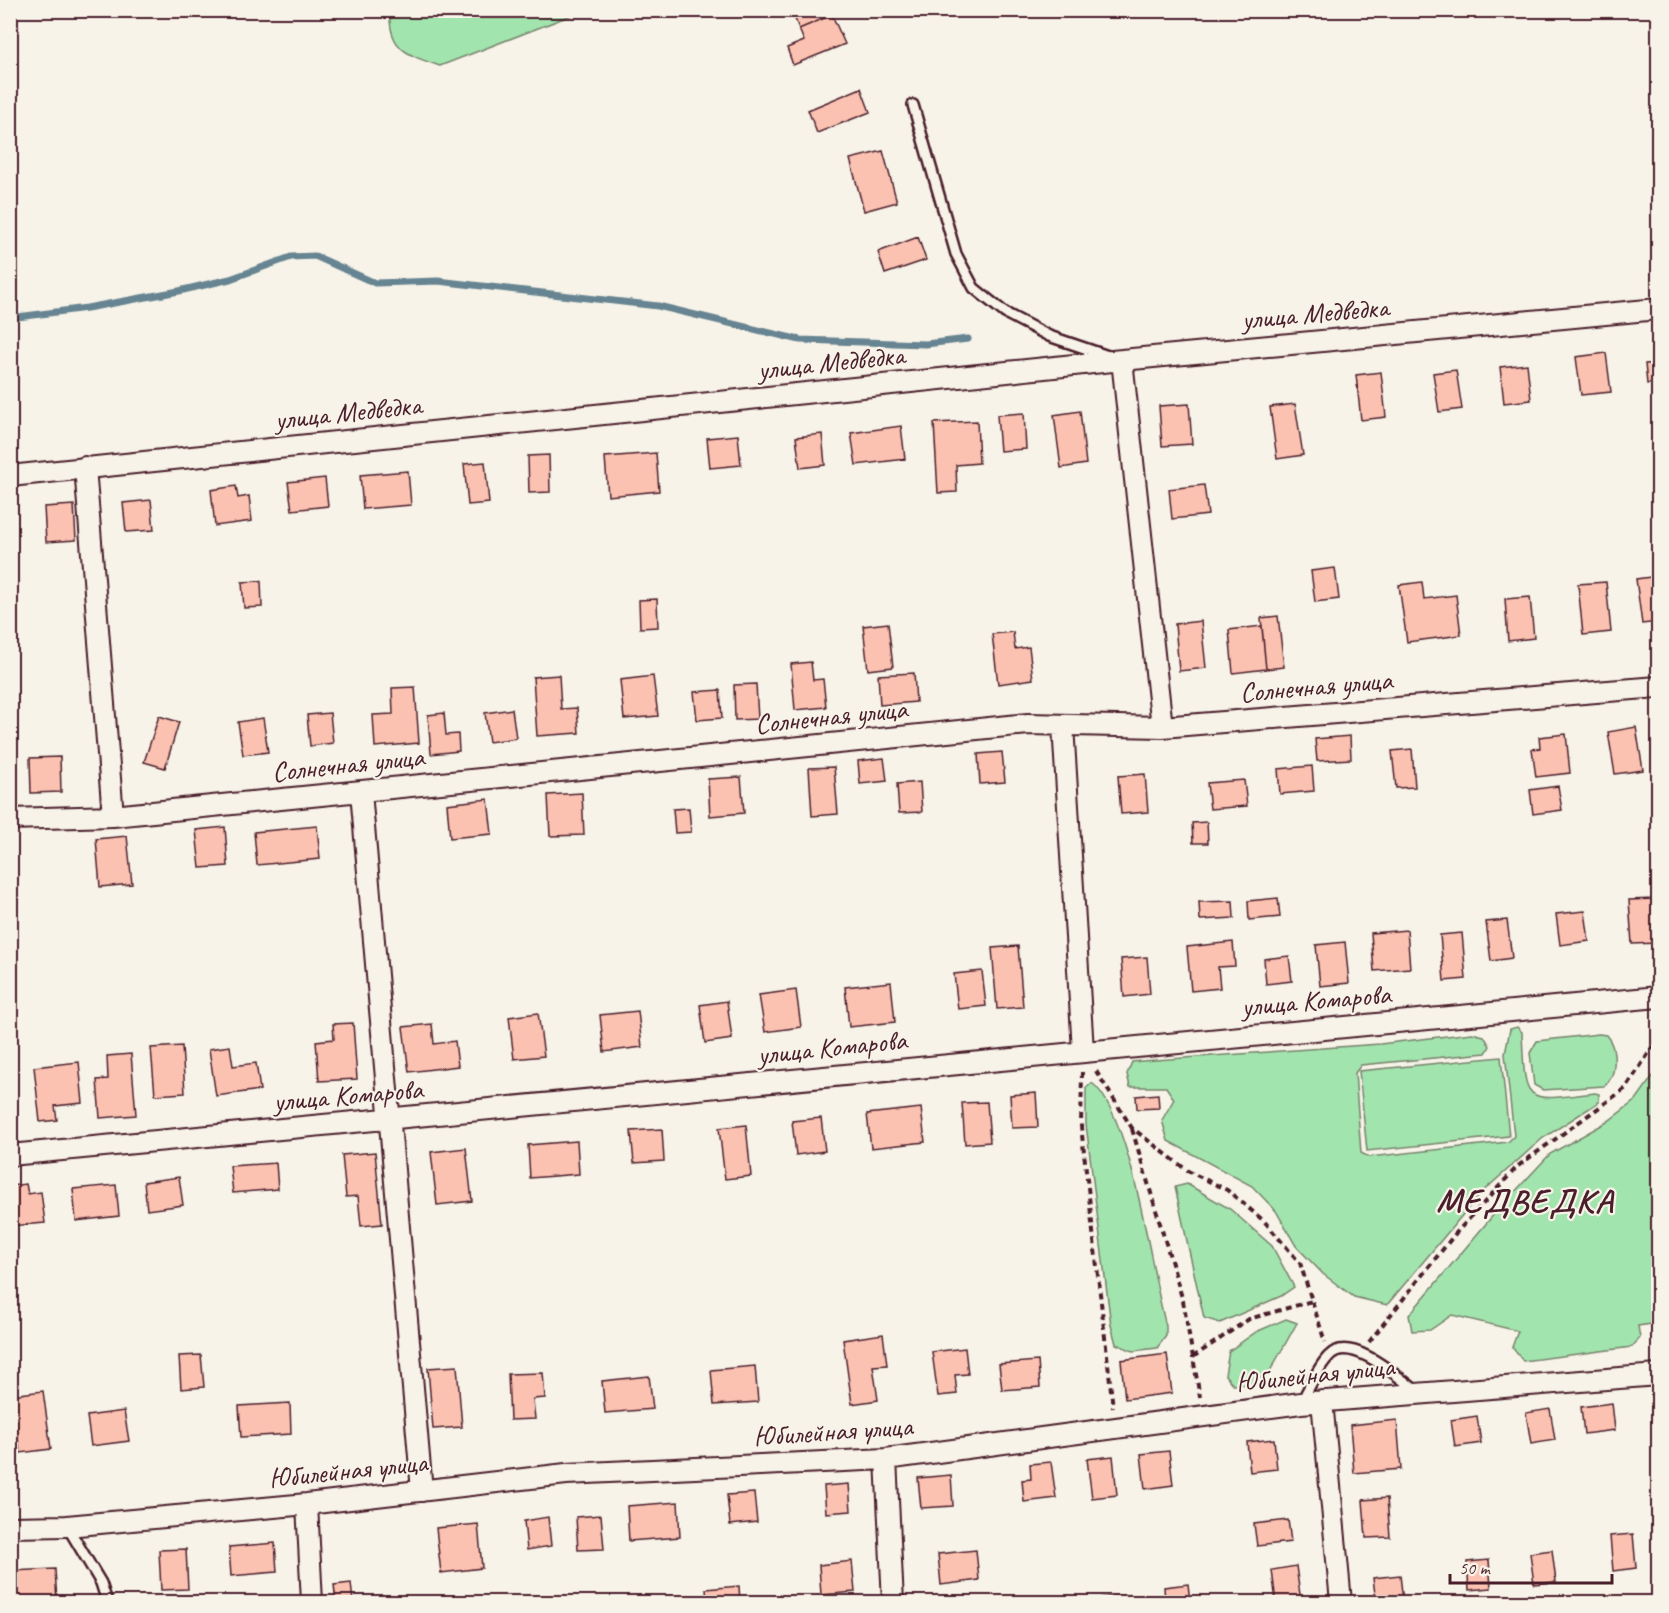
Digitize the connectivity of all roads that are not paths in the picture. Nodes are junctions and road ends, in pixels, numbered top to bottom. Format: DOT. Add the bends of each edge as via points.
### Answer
graph roads {
  1 [pos="913,105"];
  2 [pos="1659,309"];
  3 [pos="1122,360"];
  4 [pos="85,468"];
  5 [pos="10,476"];
  6 [pos="1659,687"];
  7 [pos="1063,724"];
  8 [pos="1162,727"];
  9 [pos="361,792"];
  10 [pos="113,816"];
  11 [pos="10,819"];
  12 [pos="1659,997"];
  13 [pos="1083,1051"];
  14 [pos="390,1120"];
  15 [pos="10,1155"];
  16 [pos="1659,1375"];
  17 [pos="1418,1392"];
  18 [pos="1322,1401"];
  19 [pos="1301,1403"];
  20 [pos="886,1458"];
  21 [pos="422,1491"];
  22 [pos="307,1504"];
  23 [pos="67,1526"];
  24 [pos="10,1527"];
  25 [pos="106,1602"];
  26 [pos="312,1602"];
  27 [pos="893,1602"];
  28 [pos="1341,1602"];
  1 -- 3 [label="lane" via="956,254 974,288 1005,313 1049,336"];
  2 -- 3 [label="street, улица Медведка"];
  3 -- 4 [label="street, улица Медведка"];
  3 -- 8 [label="street"];
  4 -- 5 [label="street, улица Медведка"];
  4 -- 10 [label="street"];
  6 -- 8 [label="street, Солнечная улица"];
  7 -- 8 [label="street, Солнечная улица"];
  7 -- 9 [label="street, Солнечная улица" via="1028,724"];
  7 -- 13 [label="street"];
  9 -- 10 [label="street, Солнечная улица"];
  9 -- 14 [label="street"];
  10 -- 11 [label="street, Солнечная улица"];
  12 -- 13 [label="street, улица Комарова"];
  13 -- 14 [label="street, улица Комарова"];
  14 -- 15 [label="street, улица Комарова"];
  14 -- 21 [label="street"];
  16 -- 17 [label="street, Юбилейная улица"];
  17 -- 18 [label="street, Юбилейная улица"];
  17 -- 19 [label="lane" via="1361,1352 1340,1350 1329,1355"];
  18 -- 19 [label="street, Юбилейная улица"];
  18 -- 28 [label="street"];
  19 -- 20 [label="street, Юбилейная улица"];
  20 -- 21 [label="street, Юбилейная улица" via="566,1474"];
  20 -- 27 [label="street"];
  21 -- 22 [label="street, Юбилейная улица"];
  22 -- 23 [label="street, Юбилейная улица"];
  22 -- 26 [label="street"];
  23 -- 24 [label="street, Юбилейная улица"];
  23 -- 25 [label="lane" via="101,1583"];
}
